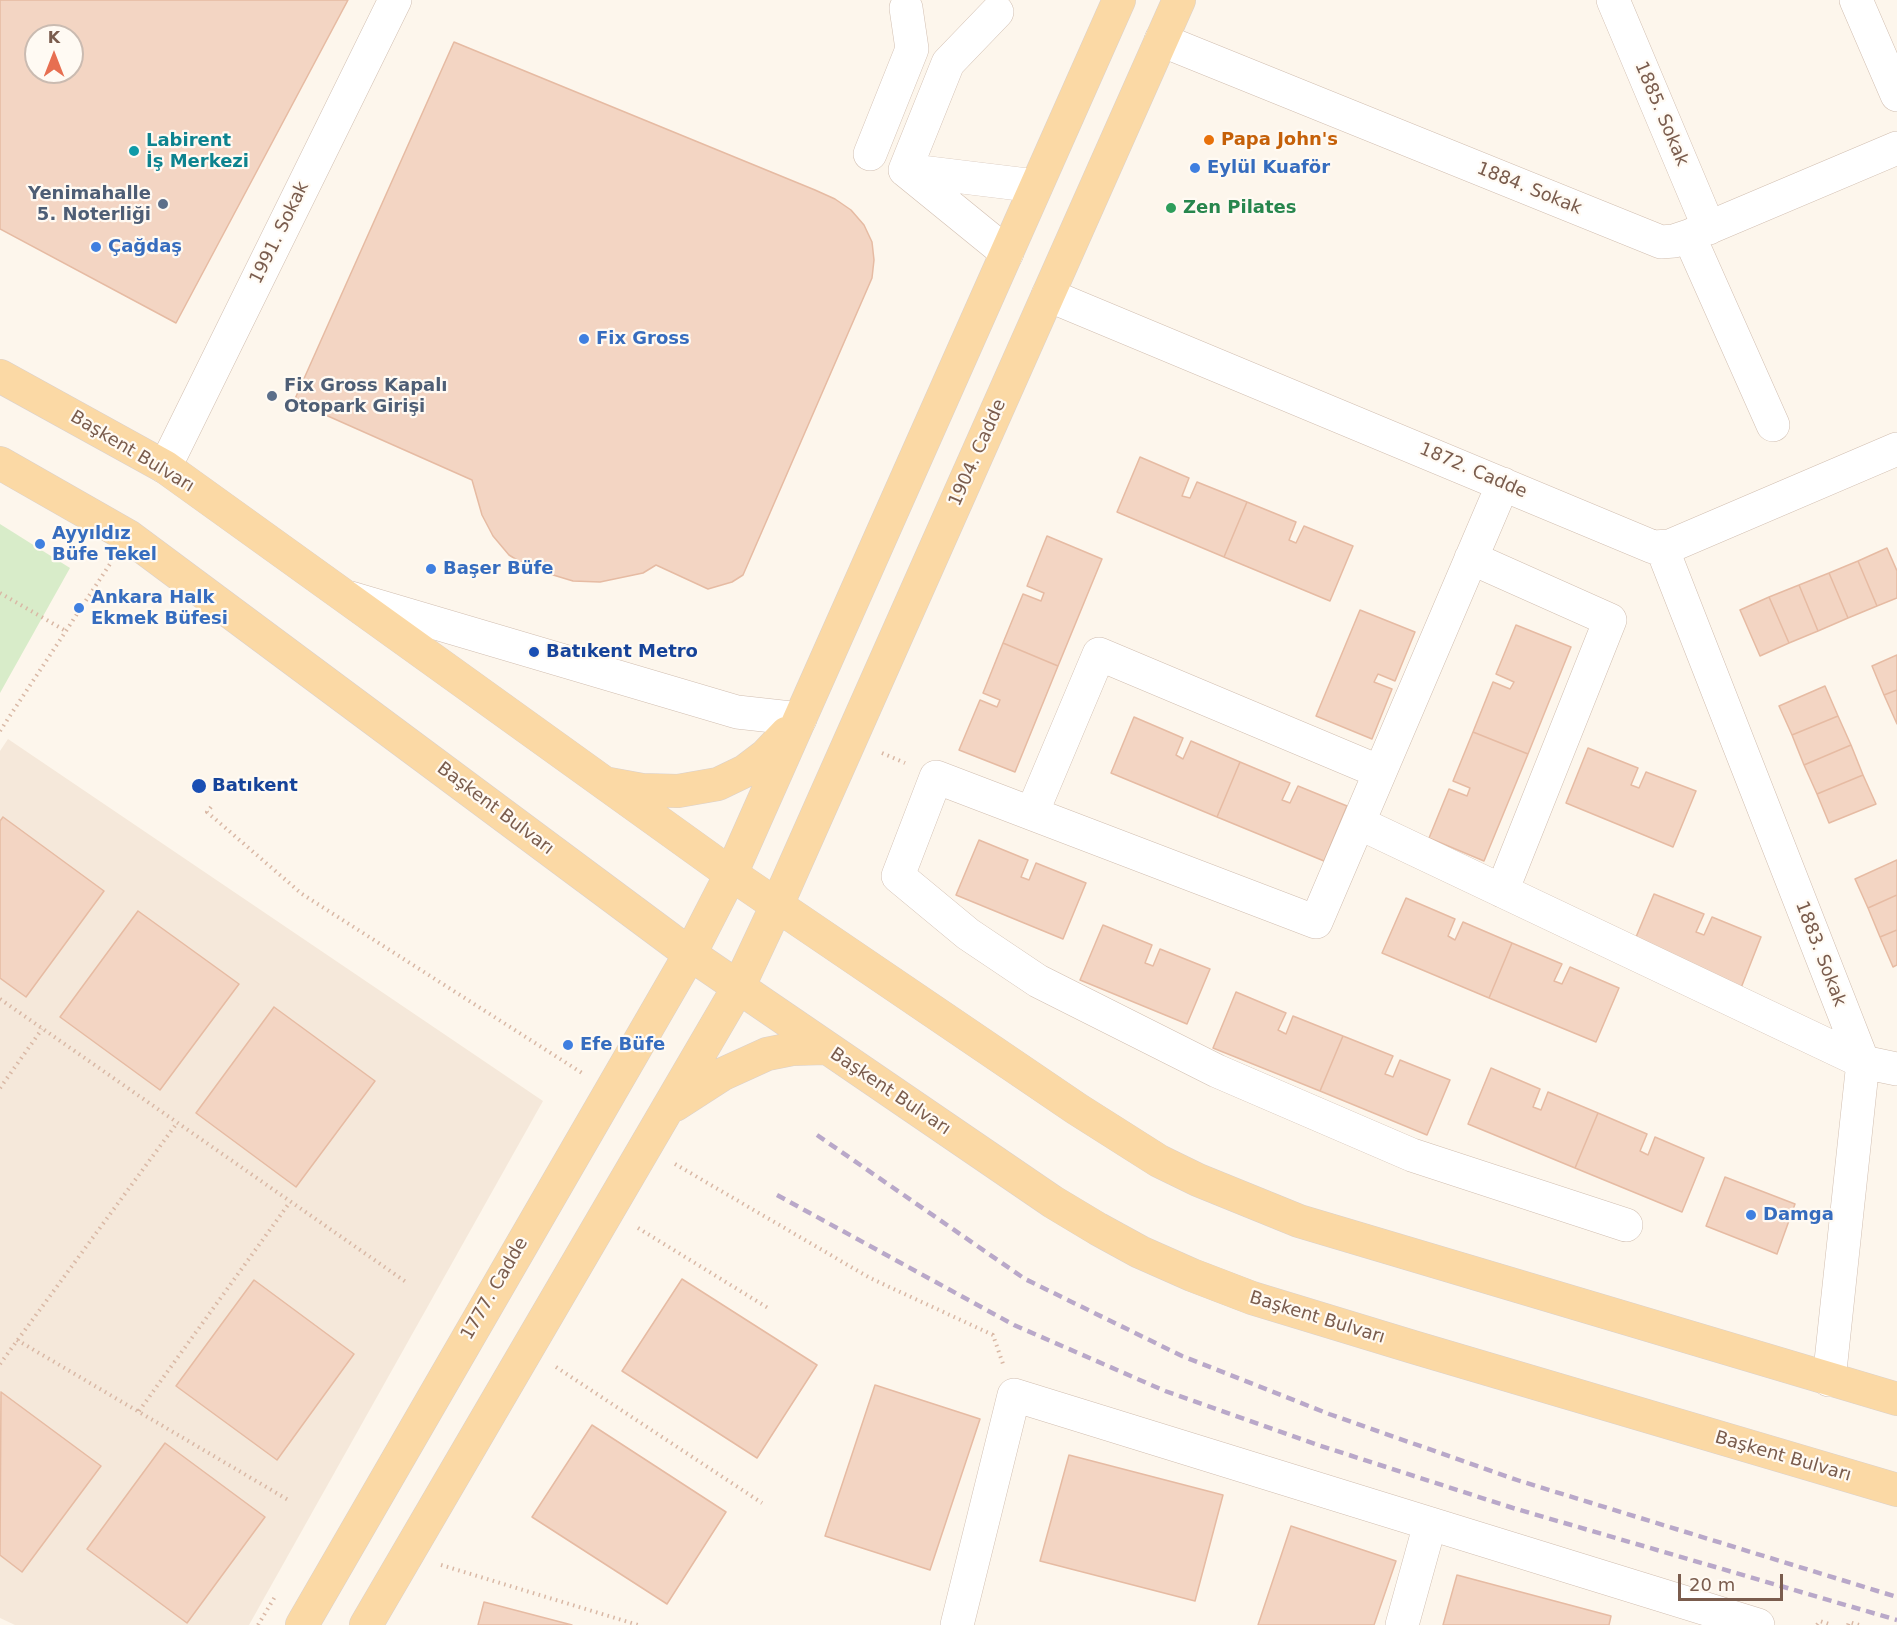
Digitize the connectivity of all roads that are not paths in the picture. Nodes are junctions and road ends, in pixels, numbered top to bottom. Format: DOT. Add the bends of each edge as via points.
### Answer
graph roads {
  1 [pos="395,0"];
  2 [pos="1119,0"];
  3 [pos="1179,0"];
  4 [pos="1613,0"];
  5 [pos="1856,0"];
  6 [pos="906,8"];
  7 [pos="997,12"];
  8 [pos="1161,40"];
  9 [pos="1897,95"];
  10 [pos="1897,148"];
  11 [pos="870,154"];
  12 [pos="905,170"];
  13 [pos="1036,186"];
  14 [pos="1699,232"];
  15 [pos="1007,253"];
  16 [pos="1048,295"];
  17 [pos="0,376"];
  18 [pos="1773,425"];
  19 [pos="1895,454"];
  20 [pos="0,463"];
  21 [pos="165,467"];
  22 [pos="1503,484"];
  23 [pos="1662,548"];
  24 [pos="1471,558"];
  25 [pos="346,597"];
  26 [pos="396,633"];
  27 [pos="800,718"];
  28 [pos="1380,772"];
  29 [pos="604,783"];
  30 [pos="1032,813"];
  31 [pos="1359,823"];
  32 [pos="731,874"];
  33 [pos="1502,891"];
  34 [pos="777,905"];
  35 [pos="690,954"];
  36 [pos="738,988"];
  37 [pos="824,1048"];
  38 [pos="1863,1062"];
  39 [pos="1897,1069"];
  40 [pos="669,1109"];
  41 [pos="1626,1225"];
  42 [pos="1829,1380"];
  43 [pos="1897,1399"];
  44 [pos="1897,1490"];
  45 [pos="1430,1524"];
  46 [pos="302,1625"];
  47 [pos="366,1625"];
  48 [pos="957,1625"];
  49 [pos="1402,1625"];
  50 [pos="1758,1625"];
  1 -- 21 [label="street, 1991. Sokak"];
  2 -- 13 [label="main road"];
  3 -- 8 [label="main road, 1904. Cadde"];
  4 -- 14 [label="street, 1885. Sokak"];
  5 -- 9 [label="street"];
  6 -- 11 [label="street" via="912,50"];
  7 -- 12 [label="street" via="948,63"];
  8 -- 14 [label="street, 1884. Sokak" via="1653,239 1667,242"];
  8 -- 16 [label="main road, 1904. Cadde"];
  10 -- 14 [label="street, 1884. Sokak"];
  12 -- 13 [label="street"];
  12 -- 15 [label="street"];
  13 -- 15 [label="main road"];
  14 -- 18 [label="street, 1885. Sokak"];
  15 -- 27 [label="main road"];
  16 -- 22 [label="street, 1872. Cadde"];
  16 -- 34 [label="main road, 1904. Cadde"];
  17 -- 21 [label="main road, Başkent Bulvarı"];
  19 -- 23 [label="street"];
  20 -- 35 [label="main road, Başkent Bulvarı" via="128,536"];
  21 -- 25 [label="main road, Başkent Bulvarı"];
  22 -- 23 [label="street, 1872. Cadde"];
  22 -- 24 [label="street"];
  23 -- 38 [label="street, 1883. Sokak"];
  24 -- 28 [label="street"];
  24 -- 33 [label="street" via="1610,620"];
  25 -- 26 [label="main road, Başkent Bulvarı"];
  25 -- 27 [label="street" via="737,712"];
  26 -- 27 [label="street" via="735,732"];
  26 -- 29 [label="main road, Başkent Bulvarı"];
  27 -- 29 [label="main road" via="766,755 718,784 678,791"];
  27 -- 32 [label="main road"];
  28 -- 30 [label="street" via="1099,654"];
  28 -- 31 [label="street"];
  29 -- 32 [label="main road, Başkent Bulvarı"];
  30 -- 31 [label="street" via="1316,922"];
  30 -- 41 [label="street" via="936,777 898,876 968,934 1038,981 1217,1071 1412,1155"];
  31 -- 33 [label="street"];
  32 -- 34 [label="main road, Başkent Bulvarı"];
  32 -- 35 [label="main road, 1777. Cadde"];
  33 -- 38 [label="street"];
  34 -- 36 [label="main road, 1904. Cadde"];
  34 -- 42 [label="main road, Başkent Bulvarı" via="1119,1137 1198,1180 1318,1227"];
  35 -- 36 [label="main road, Başkent Bulvarı"];
  35 -- 46 [label="main road, 1777. Cadde"];
  36 -- 37 [label="main road, Başkent Bulvarı"];
  36 -- 40 [label="main road"];
  37 -- 40 [label="main road" via="767,1054 723,1074"];
  37 -- 44 [label="main road, Başkent Bulvarı" via="1053,1202 1140,1252 1192,1275 1334,1324"];
  38 -- 39 [label="street"];
  38 -- 42 [label="street, 1883. Sokak"];
  40 -- 47 [label="main road"];
  42 -- 43 [label="main road, Başkent Bulvarı"];
  45 -- 48 [label="street" via="1014,1395"];
  45 -- 49 [label="street"];
  45 -- 50 [label="street"];
}
